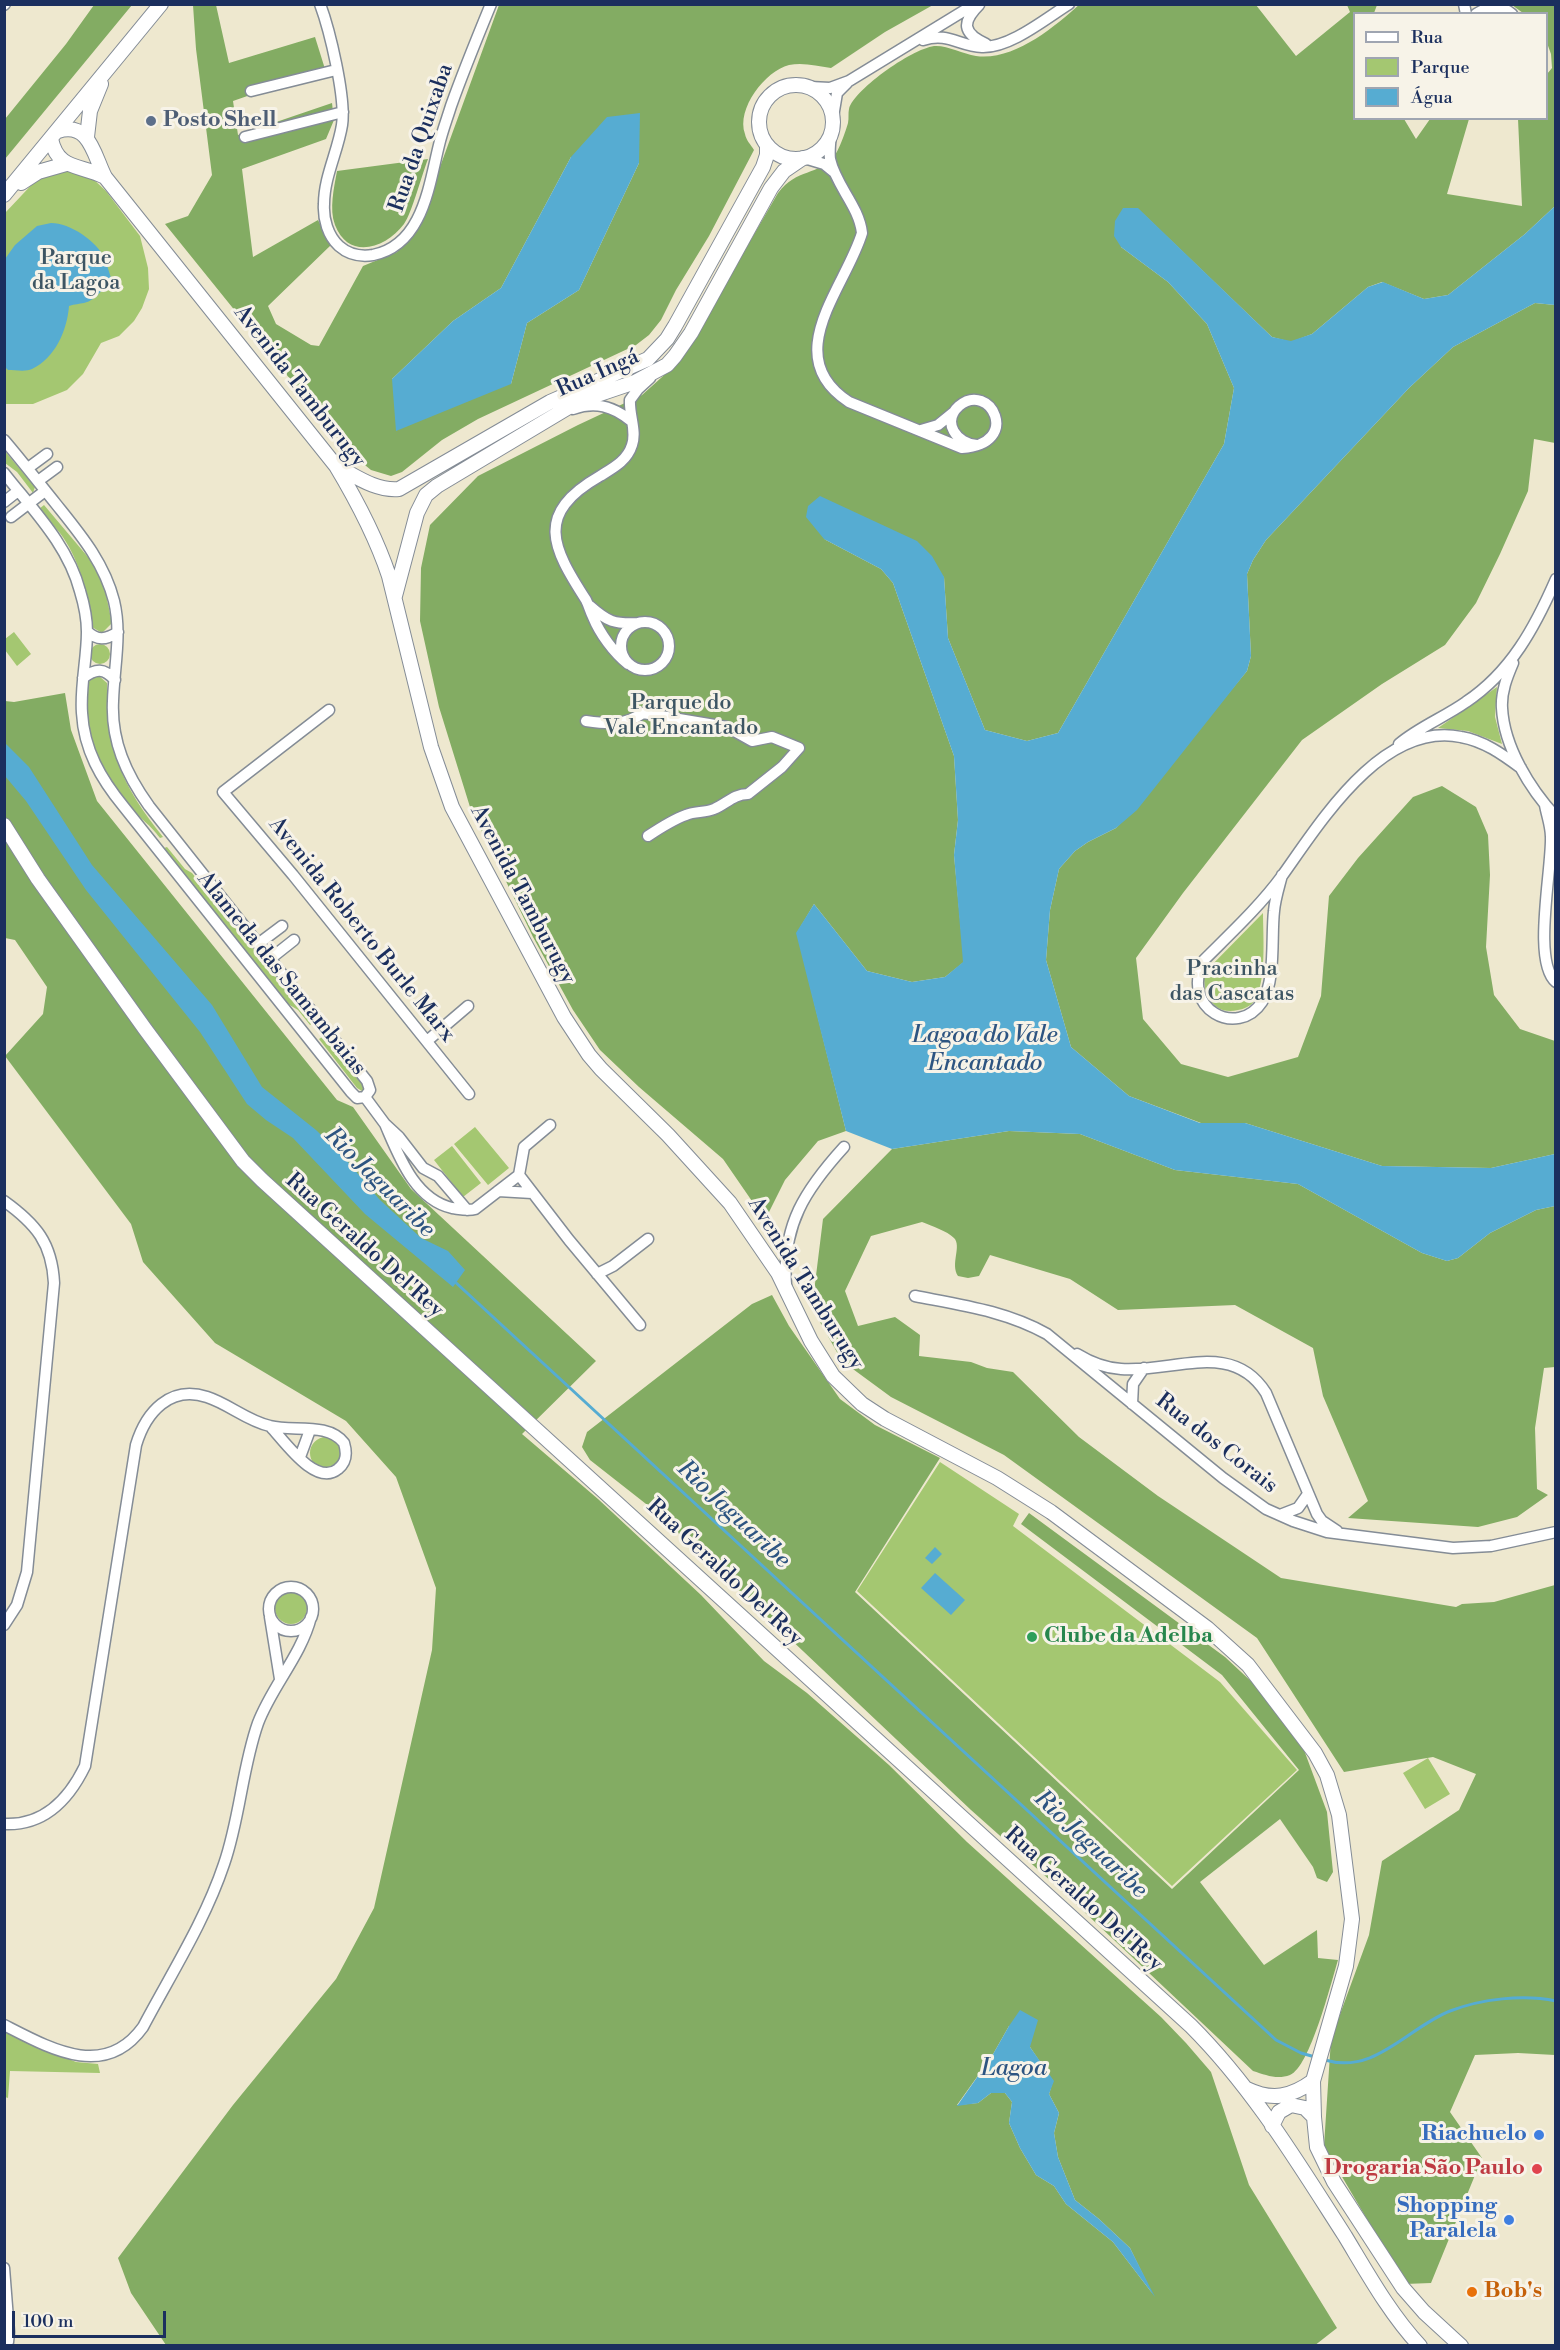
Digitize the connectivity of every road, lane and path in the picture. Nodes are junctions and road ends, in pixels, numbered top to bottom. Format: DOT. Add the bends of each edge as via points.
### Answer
graph roads {
  1 [pos="161,4"];
  2 [pos="320,4"];
  3 [pos="975,4"];
  4 [pos="980,4"];
  5 [pos="1068,4"];
  6 [pos="488,8"];
  7 [pos="1506,8"];
  8 [pos="1480,12"];
  9 [pos="909,45"];
  10 [pos="992,46"];
  11 [pos="108,69"];
  12 [pos="336,70"];
  13 [pos="849,81"];
  14 [pos="810,87"];
  15 [pos="251,92"];
  16 [pos="343,112"];
  17 [pos="833,117"];
  18 [pos="55,135"];
  19 [pos="831,135"];
  20 [pos="87,136"];
  21 [pos="245,137"];
  22 [pos="767,145"];
  23 [pos="804,158"];
  24 [pos="66,164"];
  25 [pos="835,174"];
  26 [pos="105,177"];
  27 [pos="4,195"];
  28 [pos="666,365"];
  29 [pos="956,409"];
  30 [pos="558,415"];
  31 [pos="631,421"];
  32 [pos="921,430"];
  33 [pos="4,440"];
  34 [pos="977,445"];
  35 [pos="46,454"];
  36 [pos="336,466"];
  37 [pos="57,467"];
  38 [pos="28,468"];
  39 [pos="4,473"];
  40 [pos="38,481"];
  41 [pos="45,490"];
  42 [pos="18,491"];
  43 [pos="4,502"];
  44 [pos="28,504"];
  45 [pos="11,518"];
  46 [pos="1556,579"];
  47 [pos="394,598"];
  48 [pos="590,606"];
  49 [pos="644,622"];
  50 [pos="87,631"];
  51 [pos="118,632"];
  52 [pos="1516,654"];
  53 [pos="628,664"];
  54 [pos="83,678"];
  55 [pos="115,680"];
  56 [pos="1492,681"];
  57 [pos="1504,686"];
  58 [pos="329,710"];
  59 [pos="585,721"];
  60 [pos="1432,723"];
  61 [pos="1436,736"];
  62 [pos="1509,741"];
  63 [pos="1392,750"];
  64 [pos="1497,750"];
  65 [pos="1521,768"];
  66 [pos="1545,805"];
  67 [pos="1556,817"];
  68 [pos="4,825"];
  69 [pos="171,835"];
  70 [pos="648,836"];
  71 [pos="1553,846"];
  72 [pos="156,847"];
  73 [pos="1282,875"];
  74 [pos="1260,903"];
  75 [pos="1274,910"];
  76 [pos="282,926"];
  77 [pos="294,940"];
  78 [pos="258,944"];
  79 [pos="270,959"];
  80 [pos="1556,982"];
  81 [pos="468,1006"];
  82 [pos="323,1026"];
  83 [pos="308,1038"];
  84 [pos="427,1041"];
  85 [pos="469,1094"];
  86 [pos="365,1097"];
  87 [pos="385,1124"];
  88 [pos="550,1125"];
  89 [pos="844,1146"];
  90 [pos="428,1171"];
  91 [pos="519,1175"];
  92 [pos="415,1181"];
  93 [pos="498,1191"];
  94 [pos="532,1193"];
  95 [pos="4,1201"];
  96 [pos="467,1210"];
  97 [pos="648,1239"];
  98 [pos="597,1274"];
  99 [pos="786,1289"];
  100 [pos="915,1296"];
  101 [pos="640,1325"];
  102 [pos="1064,1347"];
  103 [pos="1144,1368"];
  104 [pos="1132,1404"];
  105 [pos="271,1427"];
  106 [pos="310,1430"];
  107 [pos="300,1457"];
  108 [pos="1308,1494"];
  109 [pos="1280,1515"];
  110 [pos="1556,1532"];
  111 [pos="1345,1534"];
  112 [pos="270,1616"];
  113 [pos="311,1617"];
  114 [pos="4,1625"];
  115 [pos="280,1679"];
  116 [pos="4,1824"];
  117 [pos="4,2025"];
  118 [pos="1314,2077"];
  119 [pos="1247,2090"];
  120 [pos="1314,2117"];
  121 [pos="1272,2126"];
  122 [pos="4,2268"];
  123 [pos="5,2282"];
  124 [pos="4,2344"];
  125 [pos="1420,2346"];
  126 [pos="1461,2346"];
  1 -- 11 [label="main road"];
  2 -- 12 [label="street, Rua da Quixaba"];
  3 -- 9 [label="street"];
  4 -- 10 [label="street" via="966,26 974,37"];
  5 -- 10 [label="street" via="1005,43"];
  6 -- 16 [label="street, Rua da Quixaba" via="451,106 422,209 402,240 378,254 352,254 340,247 327,227 325,196"];
  7 -- 8 [label="street"];
  9 -- 10 [label="street" via="940,36 976,46"];
  9 -- 13 [label="street"];
  11 -- 18 [label="main road"];
  11 -- 20 [label="main road" via="90,111"];
  12 -- 15 [label="street"];
  12 -- 16 [label="street, Rua da Quixaba"];
  13 -- 14 [label="street" via="830,88"];
  13 -- 17 [label="street" via="837,93"];
  14 -- 17 [label="main road" via="823,96"];
  14 -- 22 [label="main road" via="791,85 766,100 759,128"];
  16 -- 21 [label="street"];
  17 -- 19 [label="main road"];
  18 -- 20 [label="main road" via="71,128"];
  18 -- 24 [label="main road" via="56,155"];
  18 -- 27 [label="main road"];
  19 -- 23 [label="main road" via="820,150"];
  19 -- 25 [label="street"];
  20 -- 26 [label="main road, Avenida Tamburugy"];
  22 -- 23 [label="main road" via="783,157"];
  22 -- 36 [label="main road, Rua Ingá" via="763,167 697,286 667,339 648,359 550,402 399,489 370,485"];
  23 -- 25 [label="street" via="824,164"];
  23 -- 28 [label="main road, Rua Ingá" via="784,171 771,188 691,333"];
  24 -- 26 [label="main road"];
  24 -- 27 [label="main road" via="38,172"];
  25 -- 32 [label="street" via="861,223 862,233 818,330 819,365 830,386 849,402"];
  26 -- 36 [label="main road, Avenida Tamburugy"];
  28 -- 30 [label="main road, Rua Ingá" via="635,382 579,401"];
  28 -- 31 [label="street" via="633,395"];
  29 -- 32 [label="street" via="938,425"];
  29 -- 34 [label="street" via="952,423 957,437"];
  29 -- 34 [label="street" via="976,400 994,411 995,433"];
  30 -- 31 [label="street" via="580,407 604,405"];
  30 -- 47 [label="main road, Rua Ingá" via="426,495 417,513"];
  31 -- 48 [label="street" via="634,435 628,453 568,498 556,525 561,560"];
  32 -- 34 [label="street" via="962,448"];
  33 -- 38 [label="street, Alameda das Samambaias"];
  35 -- 38 [label="street"];
  36 -- 47 [label="main road, Avenida Tamburugy" via="370,526"];
  37 -- 40 [label="street"];
  38 -- 40 [label="street, Alameda das Samambaias"];
  39 -- 42 [label="street, Alameda das Samambaias"];
  40 -- 41 [label="street, Alameda das Samambaias"];
  41 -- 44 [label="street"];
  41 -- 51 [label="street, Alameda das Samambaias" via="101,566 114,603"];
  42 -- 43 [label="street"];
  42 -- 44 [label="street, Alameda das Samambaias"];
  44 -- 45 [label="street"];
  44 -- 50 [label="street, Alameda das Samambaias" via="67,556 80,591"];
  46 -- 52 [label="street" via="1542,612"];
  47 -- 99 [label="main road, Avenida Tamburugy" via="431,747 452,807 564,1017 601,1069 676,1142 730,1203"];
  48 -- 49 [label="street" via="615,623"];
  48 -- 53 [label="street" via="592,616 615,652"];
  49 -- 53 [label="street" via="627,630 622,638 623,656"];
  49 -- 53 [label="street" via="666,634 668,651 660,665 652,669"];
  50 -- 51 [label="street" via="98,639"];
  50 -- 54 [label="street, Alameda das Samambaias"];
  51 -- 55 [label="street, Alameda das Samambaias"];
  52 -- 56 [label="street"];
  52 -- 57 [label="street"];
  54 -- 55 [label="street" via="100,670"];
  54 -- 72 [label="street, Alameda das Samambaias" via="81,712 93,761 112,793"];
  55 -- 69 [label="street, Alameda das Samambaias" via="113,718 120,755 137,790"];
  56 -- 57 [label="street"];
  56 -- 60 [label="street"];
  57 -- 62 [label="street" via="1502,707"];
  58 -- 84 [label="street, Avenida Roberto Burle Marx" via="223,792"];
  59 -- 70 [label="street" via="610,724 632,720 643,713 728,727 752,741 772,737 799,748 748,794 714,809 687,814"];
  60 -- 61 [label="street"];
  60 -- 63 [label="street"];
  61 -- 63 [label="street"];
  61 -- 64 [label="street" via="1459,736"];
  62 -- 64 [label="street" via="1505,748"];
  62 -- 65 [label="street"];
  63 -- 73 [label="street" via="1335,802"];
  64 -- 65 [label="street"];
  65 -- 66 [label="street"];
  66 -- 67 [label="street"];
  66 -- 71 [label="street"];
  68 -- 119 [label="main road, Rua Geraldo Del'Rey" via="145,1029 243,1161 1191,2026"];
  69 -- 72 [label="street"];
  69 -- 78 [label="street, Alameda das Samambaias"];
  71 -- 80 [label="street" via="1543,951 1548,973"];
  72 -- 83 [label="street, Alameda das Samambaias"];
  73 -- 74 [label="street"];
  73 -- 75 [label="street"];
  74 -- 75 [label="street"];
  74 -- 75 [label="street" via="1204,960 1199,971 1199,996 1216,1014 1240,1017 1262,1003 1269,978"];
  76 -- 78 [label="street"];
  77 -- 79 [label="street"];
  78 -- 79 [label="street, Alameda das Samambaias"];
  79 -- 82 [label="street, Alameda das Samambaias"];
  81 -- 84 [label="street"];
  82 -- 83 [label="street"];
  82 -- 86 [label="street, Alameda das Samambaias" via="370,1086"];
  83 -- 86 [label="street, Alameda das Samambaias" via="353,1095"];
  84 -- 85 [label="street, Avenida Roberto Burle Marx"];
  86 -- 87 [label="street"];
  87 -- 90 [label="street"];
  87 -- 92 [label="street"];
  88 -- 91 [label="street" via="524,1147"];
  89 -- 99 [label="street" via="806,1193 797,1215 784,1264"];
  90 -- 92 [label="street"];
  90 -- 96 [label="street" via="438,1176"];
  91 -- 93 [label="street"];
  91 -- 94 [label="street"];
  92 -- 96 [label="street" via="440,1204"];
  93 -- 94 [label="street"];
  93 -- 96 [label="street" via="475,1209"];
  94 -- 98 [label="street"];
  95 -- 114 [label="street" via="32,1223 41,1236 51,1259 54,1283 27,1572 17,1605"];
  97 -- 98 [label="street"];
  98 -- 101 [label="street"];
  99 -- 118 [label="main road, Avenida Tamburugy" via="821,1359 846,1390 885,1419 997,1478 1051,1512 1207,1628 1248,1665 1310,1746 1327,1774 1340,1815 1352,1919 1346,1966"];
  100 -- 102 [label="street, Rua dos Corais" via="1015,1319"];
  102 -- 103 [label="street" via="1109,1368"];
  102 -- 104 [label="street, Rua dos Corais"];
  103 -- 104 [label="street, Rua dos Corais" via="1133,1384"];
  103 -- 108 [label="street" via="1224,1363 1248,1371 1266,1393"];
  104 -- 109 [label="street, Rua dos Corais" via="1246,1496"];
  105 -- 106 [label="street"];
  105 -- 107 [label="street"];
  105 -- 116 [label="street" via="195,1395 170,1399 147,1417 136,1445 85,1766 65,1799 48,1813 29,1821"];
  106 -- 107 [label="street"];
  106 -- 107 [label="street" via="340,1437 346,1459 342,1466 327,1474 313,1470"];
  108 -- 109 [label="street" via="1298,1508"];
  108 -- 111 [label="street" via="1322,1521"];
  109 -- 111 [label="street, Rua dos Corais" via="1318,1530"];
  110 -- 111 [label="street, Rua dos Corais" via="1471,1548"];
  112 -- 113 [label="street" via="278,1626 290,1630 303,1627"];
  112 -- 113 [label="street" via="274,1595 292,1587 310,1597"];
  112 -- 115 [label="street"];
  113 -- 115 [label="street" via="302,1643"];
  115 -- 117 [label="street" via="253,1737 231,1842 217,1882 202,1917 134,2039 112,2053 88,2056 63,2050"];
  118 -- 119 [label="main road" via="1304,2087 1282,2096 1261,2096"];
  118 -- 120 [label="main road, Avenida Tamburugy"];
  119 -- 121 [label="main road, Rua Geraldo Del'Rey"];
  120 -- 121 [label="main road" via="1305,2108 1291,2105 1279,2112"];
  120 -- 126 [label="main road, Avenida Tamburugy" via="1320,2157 1375,2248 1424,2312"];
  121 -- 125 [label="main road, Rua Geraldo Del'Rey" via="1390,2309"];
  122 -- 123 [label="street"];
  123 -- 124 [label="street" via="9,2337"];
}
